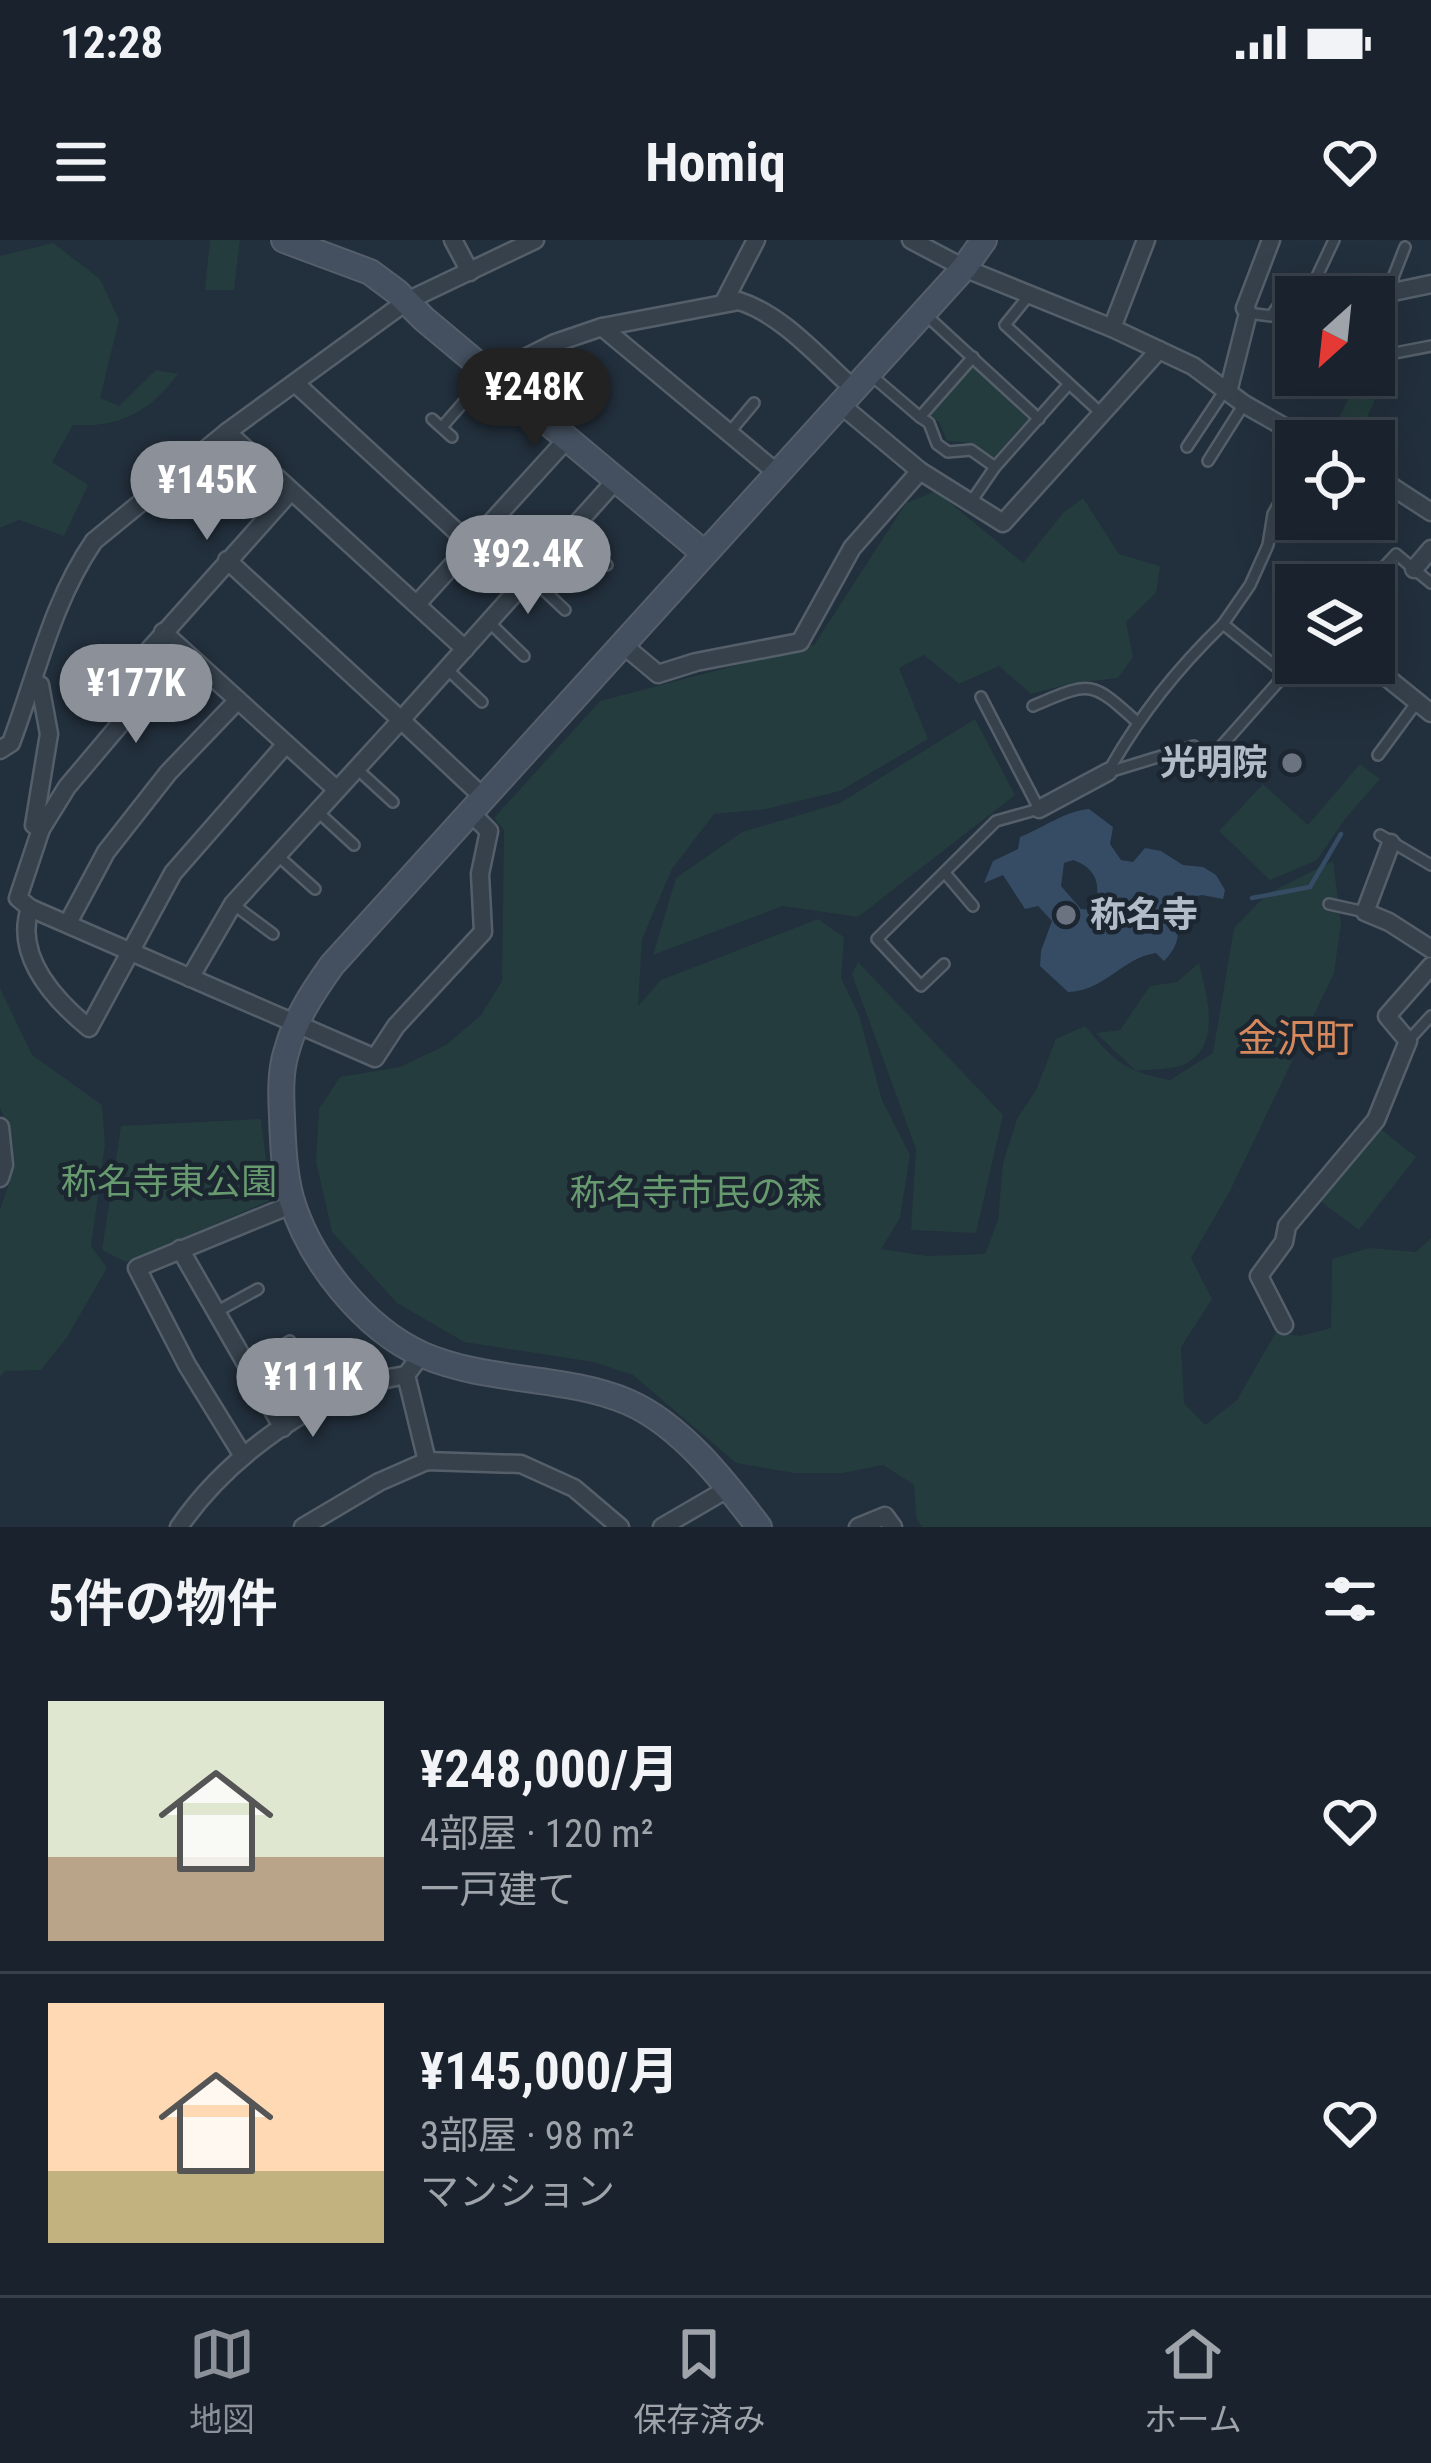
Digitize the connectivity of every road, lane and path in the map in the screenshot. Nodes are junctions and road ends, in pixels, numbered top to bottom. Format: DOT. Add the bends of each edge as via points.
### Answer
graph roads {
  1 [pos="452,240"];
  2 [pos="535,240"];
  3 [pos="756,240"];
  4 [pos="911,240"];
  5 [pos="983,240"];
  6 [pos="1146,240"];
  7 [pos="1271,240"];
  8 [pos="1334,240"];
  9 [pos="293,241"];
  10 [pos="1405,247"];
  11 [pos="964,268"];
  12 [pos="470,272"];
  13 [pos="1317,276"];
  14 [pos="1394,276"];
  15 [pos="1431,284"];
  16 [pos="1395,292"];
  17 [pos="1030,294"];
  18 [pos="725,300"];
  19 [pos="407,302"];
  20 [pos="1275,310"];
  21 [pos="923,312"];
  22 [pos="1248,313"];
  23 [pos="602,327"];
  24 [pos="1112,328"];
  25 [pos="1431,346"];
  26 [pos="1160,350"];
  27 [pos="1395,353"];
  28 [pos="973,357"];
  29 [pos="490,374"];
  30 [pos="295,382"];
  31 [pos="1068,385"];
  32 [pos="854,389"];
  33 [pos="1227,391"];
  34 [pos="754,403"];
  35 [pos="1244,404"];
  36 [pos="1102,414"];
  37 [pos="920,417"];
  38 [pos="1039,419"];
  39 [pos="1275,422"];
  40 [pos="227,432"];
  41 [pos="728,433"];
  42 [pos="452,436"];
  43 [pos="567,439"];
  44 [pos="1187,447"];
  45 [pos="1208,461"];
  46 [pos="995,467"];
  47 [pos="920,471"];
  48 [pos="776,472"];
  49 [pos="616,480"];
  50 [pos="1395,489"];
  51 [pos="291,490"];
  52 [pos="970,502"];
  53 [pos="1275,510"];
  54 [pos="1431,512"];
  55 [pos="571,530"];
  56 [pos="470,544"];
  57 [pos="1431,549"];
  58 [pos="704,553"];
  59 [pos="227,560"];
  60 [pos="1387,564"];
  61 [pos="607,565"];
  62 [pos="1414,569"];
  63 [pos="530,577"];
  64 [pos="1431,583"];
  65 [pos="417,604"];
  66 [pos="565,610"];
  67 [pos="489,622"];
  68 [pos="1223,624"];
  69 [pos="163,632"];
  70 [pos="622,644"];
  71 [pos="465,649"];
  72 [pos="524,656"];
  73 [pos="1275,666"];
  74 [pos="447,669"];
  75 [pos="34,683"];
  76 [pos="1276,684"];
  77 [pos="1395,684"];
  78 [pos="980,698"];
  79 [pos="238,700"];
  80 [pos="482,702"];
  81 [pos="1033,706"];
  82 [pos="1424,708"];
  83 [pos="401,720"];
  84 [pos="1136,721"];
  85 [pos="286,744"];
  86 [pos="0,750"];
  87 [pos="1378,755"];
  88 [pos="356,768"];
  89 [pos="1108,772"];
  90 [pos="337,789"];
  91 [pos="393,802"];
  92 [pos="476,805"];
  93 [pos="1039,808"];
  94 [pos="316,811"];
  95 [pos="41,829"];
  96 [pos="1385,839"];
  97 [pos="354,845"];
  98 [pos="277,855"];
  99 [pos="1431,865"];
  100 [pos="945,873"];
  101 [pos="315,890"];
  102 [pos="233,904"];
  103 [pos="1329,904"];
  104 [pos="974,906"];
  105 [pos="30,908"];
  106 [pos="1365,912"];
  107 [pos="68,922"];
  108 [pos="272,934"];
  109 [pos="1431,949"];
  110 [pos="128,950"];
  111 [pos="944,964"];
  112 [pos="1431,965"];
  113 [pos="190,978"];
  114 [pos="1431,1016"];
  115 [pos="295,1023"];
  116 [pos="1408,1041"];
  117 [pos="0,1127"];
  118 [pos="0,1178"];
  119 [pos="293,1204"];
  120 [pos="180,1249"];
  121 [pos="258,1289"];
  122 [pos="216,1312"];
  123 [pos="1284,1325"];
  124 [pos="290,1341"];
  125 [pos="414,1364"];
  126 [pos="248,1367"];
  127 [pos="283,1428"];
  128 [pos="242,1456"];
  129 [pos="427,1461"];
  130 [pos="729,1488"];
  131 [pos="332,1508"];
  132 [pos="180,1526"];
  133 [pos="303,1527"];
  134 [pos="343,1527"];
  135 [pos="620,1527"];
  136 [pos="662,1527"];
  137 [pos="759,1527"];
  138 [pos="858,1527"];
  139 [pos="893,1527"];
  1 -- 12 [label="street"];
  2 -- 12 [label="street"];
  3 -- 18 [label="street"];
  4 -- 11 [label="street"];
  5 -- 11 [label="street"];
  6 -- 24 [label="street"];
  7 -- 22 [label="street"];
  8 -- 13 [label="lane"];
  9 -- 19 [label="street" via="370,272"];
  10 -- 14 [label="lane"];
  11 -- 17 [label="street"];
  11 -- 21 [label="street"];
  12 -- 19 [label="street"];
  15 -- 16 [label="street"];
  17 -- 24 [label="street"];
  17 -- 31 [label="lane" via="1004,325"];
  18 -- 23 [label="street"];
  18 -- 32 [label="street" via="758,307"];
  19 -- 29 [label="street"];
  19 -- 30 [label="street"];
  20 -- 22 [label="lane"];
  21 -- 28 [label="lane"];
  21 -- 32 [label="street"];
  22 -- 33 [label="street"];
  23 -- 29 [label="street"];
  23 -- 41 [label="street"];
  24 -- 26 [label="street"];
  25 -- 27 [label="lane"];
  26 -- 33 [label="street"];
  26 -- 36 [label="street"];
  28 -- 37 [label="lane"];
  28 -- 38 [label="lane"];
  29 -- 42 [label="lane" via="437,423"];
  29 -- 43 [label="street"];
  30 -- 40 [label="street"];
  30 -- 56 [label="street"];
  31 -- 36 [label="lane"];
  31 -- 38 [label="lane"];
  32 -- 37 [label="lane"];
  32 -- 47 [label="street"];
  32 -- 48 [label="street"];
  33 -- 35 [label="street"];
  33 -- 44 [label="lane"];
  34 -- 41 [label="lane"];
  35 -- 39 [label="street"];
  35 -- 45 [label="lane"];
  36 -- 52 [label="street" via="1003,523"];
  37 -- 46 [label="lane" via="948,452 971,450"];
  38 -- 46 [label="lane"];
  40 -- 51 [label="street"];
  40 -- 75 [label="street" via="94,541"];
  41 -- 48 [label="street"];
  43 -- 49 [label="street"];
  43 -- 56 [label="street"];
  46 -- 52 [label="lane"];
  47 -- 52 [label="street"];
  47 -- 70 [label="street" via="852,548 800,642 658,674"];
  48 -- 58 [label="street"];
  49 -- 55 [label="street"];
  49 -- 58 [label="street"];
  50 -- 54 [label="street"];
  51 -- 59 [label="street"];
  51 -- 65 [label="street"];
  53 -- 68 [label="lane" via="1250,585"];
  55 -- 61 [label="lane"];
  55 -- 63 [label="street"];
  56 -- 65 [label="street"];
  57 -- 62 [label="street"];
  58 -- 70 [label="street"];
  59 -- 69 [label="street"];
  59 -- 83 [label="street"];
  60 -- 62 [label="lane" via="1396,554"];
  62 -- 64 [label="lane"];
  63 -- 66 [label="lane"];
  63 -- 67 [label="street"];
  65 -- 71 [label="street"];
  67 -- 71 [label="street"];
  67 -- 72 [label="lane"];
  68 -- 73 [label="lane"];
  68 -- 84 [label="lane"];
  69 -- 79 [label="street"];
  69 -- 95 [label="street" via="124,678 143,697"];
  70 -- 92 [label="street"];
  71 -- 74 [label="street"];
  74 -- 80 [label="lane"];
  74 -- 83 [label="street"];
  75 -- 86 [label="street" via="11,743"];
  75 -- 95 [label="street" via="49,734 34,825"];
  76 -- 89 [label="lane" via="1209,760 1194,746"];
  77 -- 82 [label="street"];
  78 -- 93 [label="lane"];
  79 -- 85 [label="street"];
  79 -- 107 [label="street" via="106,852"];
  81 -- 84 [label="lane" via="1089,686"];
  82 -- 87 [label="lane"];
  83 -- 88 [label="street"];
  83 -- 92 [label="street"];
  84 -- 89 [label="lane"];
  85 -- 90 [label="street"];
  85 -- 110 [label="street" via="173,874"];
  88 -- 90 [label="street"];
  88 -- 91 [label="lane"];
  89 -- 93 [label="street"];
  90 -- 94 [label="street"];
  92 -- 115 [label="street" via="332,965"];
  92 -- 115 [label="street" via="489,831 480,874 482,932 375,1058"];
  93 -- 100 [label="lane" via="996,821"];
  94 -- 97 [label="lane"];
  94 -- 98 [label="street"];
  95 -- 105 [label="street" via="18,898"];
  96 -- 99 [label="lane"];
  96 -- 106 [label="street"];
  98 -- 101 [label="lane"];
  98 -- 102 [label="street"];
  100 -- 104 [label="lane"];
  100 -- 111 [label="lane" via="877,939 921,986"];
  102 -- 108 [label="lane"];
  102 -- 113 [label="street"];
  103 -- 106 [label="lane"];
  105 -- 107 [label="street"];
  105 -- 110 [label="street" via="32,959 54,1000 89,1028"];
  106 -- 109 [label="street"];
  107 -- 110 [label="street"];
  110 -- 113 [label="street"];
  112 -- 116 [label="street" via="1387,1016"];
  113 -- 115 [label="street"];
  114 -- 116 [label="lane"];
  115 -- 119 [label="street" via="281,1098"];
  116 -- 123 [label="street" via="1376,1120 1286,1226 1258,1276"];
  117 -- 118 [label="street"];
  119 -- 120 [label="street"];
  119 -- 125 [label="street" via="333,1277"];
  120 -- 122 [label="street"];
  120 -- 128 [label="street" via="137,1268"];
  121 -- 122 [label="lane"];
  122 -- 126 [label="street"];
  124 -- 126 [label="lane"];
  125 -- 127 [label="street"];
  125 -- 129 [label="street"];
  125 -- 130 [label="street" via="448,1364 630,1403 663,1423"];
  126 -- 127 [label="street"];
  127 -- 128 [label="street"];
  128 -- 132 [label="street"];
  129 -- 131 [label="street"];
  129 -- 135 [label="street" via="521,1464 574,1487"];
  130 -- 136 [label="street"];
  130 -- 137 [label="street"];
  131 -- 133 [label="street"];
  131 -- 134 [label="street"];
  138 -- 139 [label="street" via="885,1516"];
}
